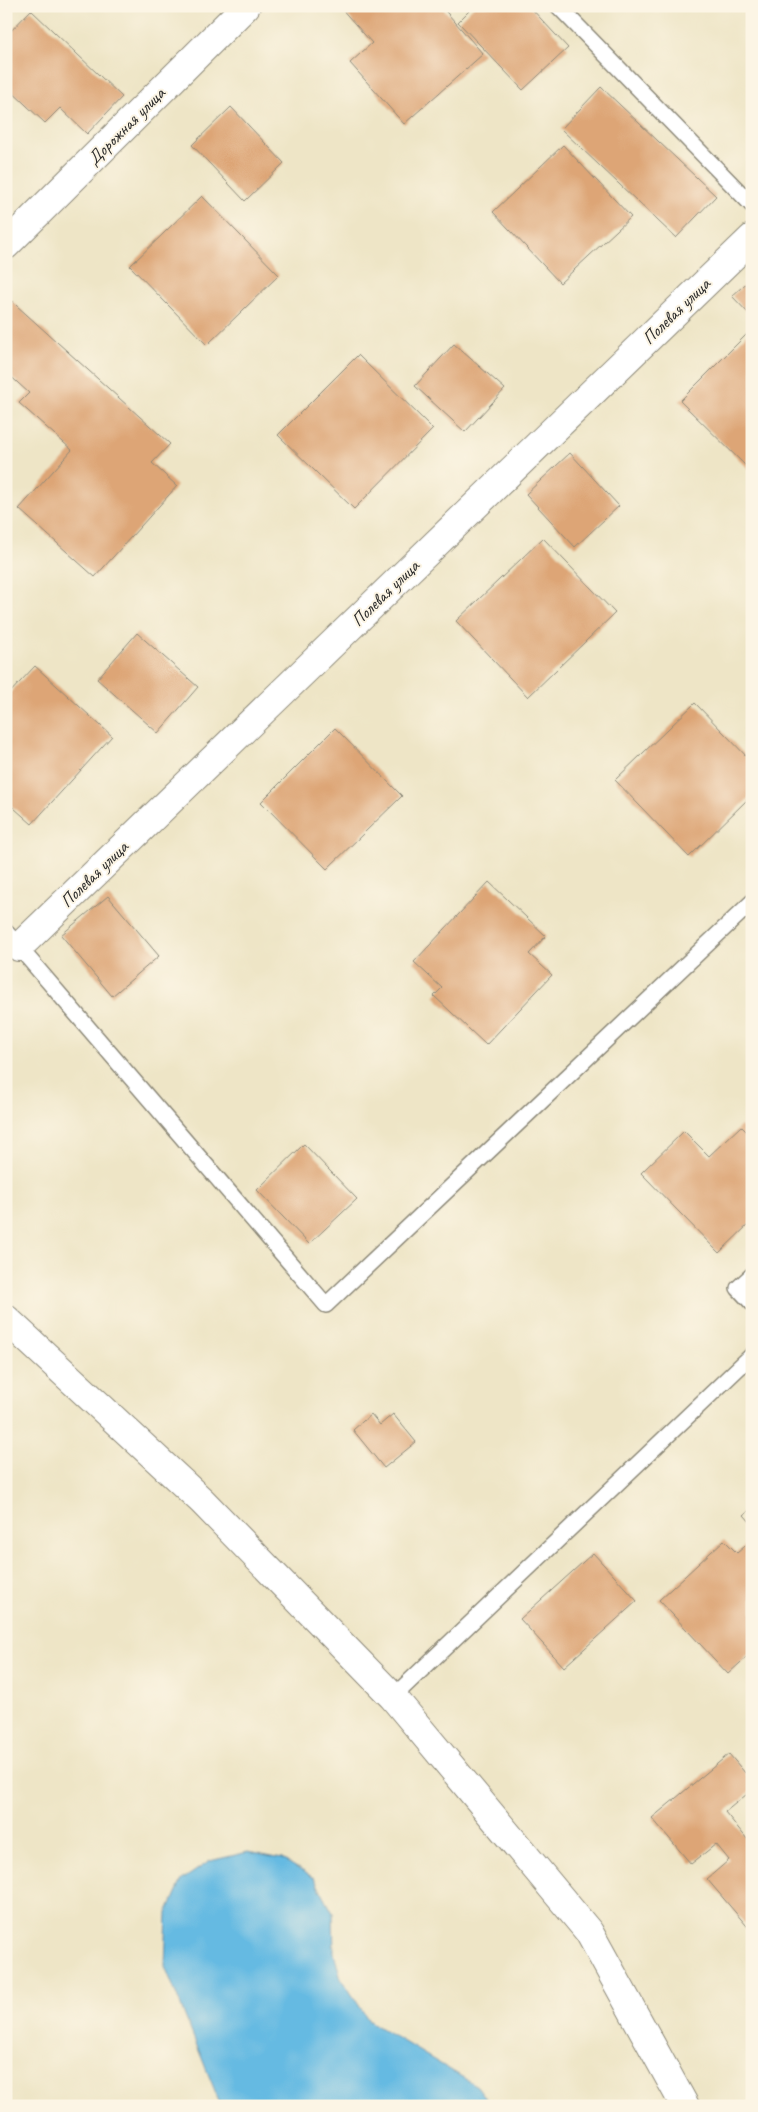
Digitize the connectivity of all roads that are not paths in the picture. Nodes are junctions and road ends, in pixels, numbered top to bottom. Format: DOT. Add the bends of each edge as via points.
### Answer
graph roads {
  1 [pos="246,6"];
  2 [pos="558,6"];
  3 [pos="752,205"];
  4 [pos="752,238"];
  5 [pos="6,245"];
  6 [pos="752,902"];
  7 [pos="13,940"];
  8 [pos="752,1275"];
  9 [pos="752,1303"];
  10 [pos="6,1318"];
  11 [pos="752,1355"];
  12 [pos="393,1697"];
  13 [pos="685,2106"];
  1 -- 5 [label="street, Дорожная улица"];
  2 -- 3 [label="lane"];
  4 -- 7 [label="street, Полевая улица"];
  6 -- 7 [label="lane" via="326,1305"];
  8 -- 9 [label="lane" via="738,1288"];
  10 -- 12 [label="street" via="202,1501"];
  11 -- 12 [label="lane"];
  12 -- 13 [label="street" via="589,1932"];
}
